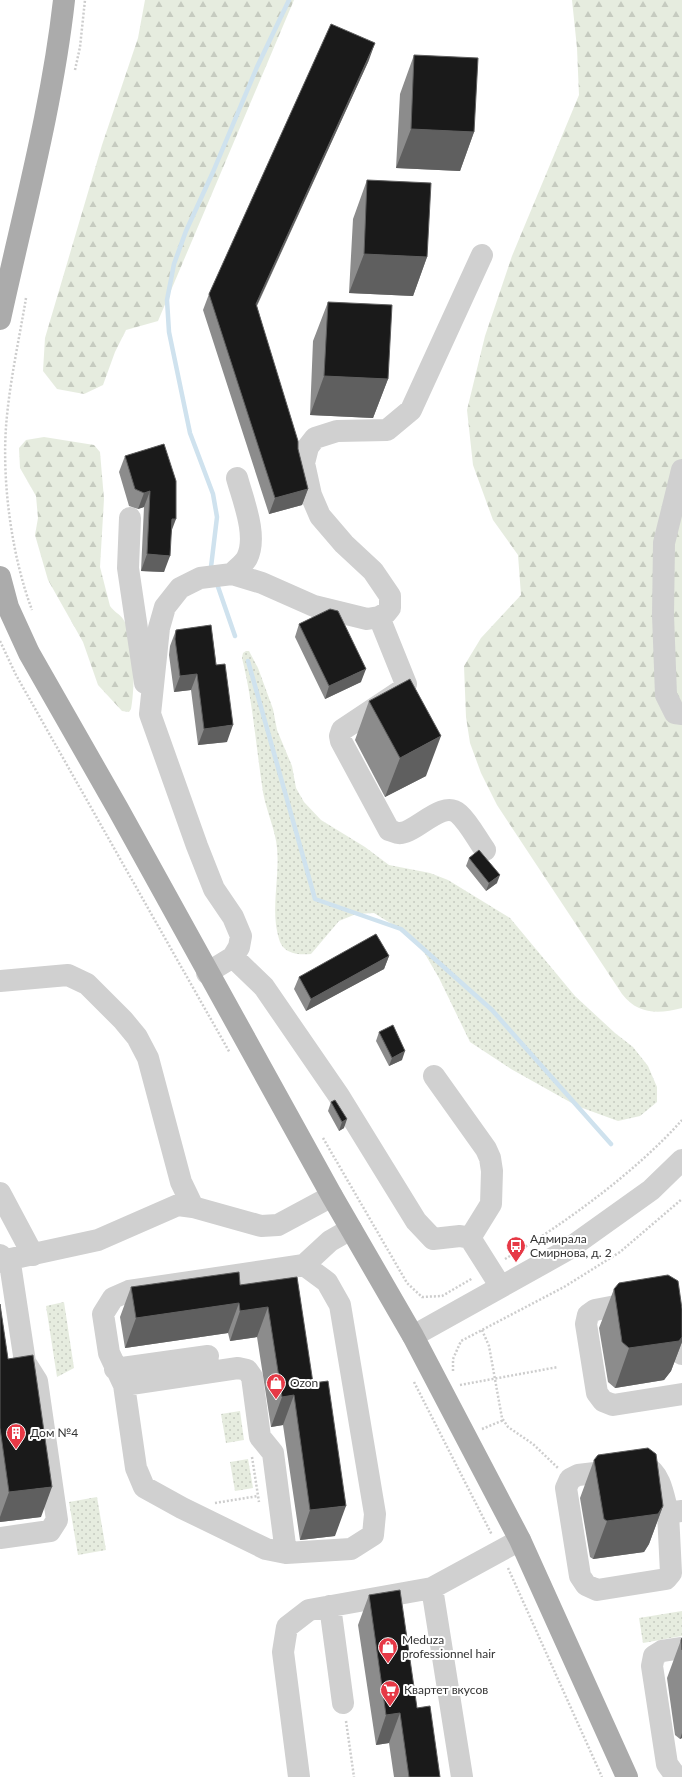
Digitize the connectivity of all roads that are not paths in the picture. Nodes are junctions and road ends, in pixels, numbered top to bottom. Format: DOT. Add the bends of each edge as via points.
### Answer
graph roads {
  1 [pos="64,0"];
  2 [pos="482,255"];
  3 [pos="0,319"];
  4 [pos="682,470"];
  5 [pos="237,478"];
  6 [pos="130,518"];
  7 [pos="232,574"];
  8 [pos="0,577"];
  9 [pos="379,617"];
  10 [pos="150,714"];
  11 [pos="682,714"];
  12 [pos="485,850"];
  13 [pos="233,957"];
  14 [pos="208,973"];
  15 [pos="0,982"];
  16 [pos="434,1076"];
  17 [pos="682,1160"];
  18 [pos="0,1193"];
  19 [pos="332,1196"];
  20 [pos="193,1207"];
  21 [pos="351,1229"];
  22 [pos="470,1238"];
  23 [pos="33,1255"];
  24 [pos="3,1258"];
  25 [pos="304,1265"];
  26 [pos="501,1287"];
  27 [pos="413,1336"];
  28 [pos="682,1354"];
  29 [pos="208,1356"];
  30 [pos="120,1377"];
  31 [pos="682,1394"];
  32 [pos="675,1512"];
  33 [pos="0,1538"];
  34 [pos="520,1540"];
  35 [pos="286,1553"];
  36 [pos="432,1588"];
  37 [pos="330,1606"];
  38 [pos="682,1648"];
  39 [pos="343,1703"];
  40 [pos="299,1777"];
  41 [pos="462,1777"];
  42 [pos="627,1777"];
  43 [pos="682,1777"];
  1 -- 3 [label="main road" via="60,39 46,111"];
  2 -- 9 [label="street" via="411,410 387,430 337,431 315,438 308,447 304,463 311,496 320,516 344,544 373,571 390,596 390,608 386,614"];
  4 -- 11 [label="street" via="664,543 663,615 666,695 675,712"];
  5 -- 7 [label="street" via="250,527 250,540 247,558"];
  6 -- 10 [label="street" via="128,568"];
  7 -- 9 [label="street" via="262,583 314,606 367,619"];
  7 -- 10 [label="street" via="200,578 180,588 165,607 159,628"];
  8 -- 14 [label="main road" via="8,607 29,653"];
  9 -- 12 [label="street" via="406,684 402,690 342,730 341,741 389,830 399,834 406,832 442,811 451,809 459,814"];
  10 -- 13 [label="street" via="214,889 233,918 241,936"];
  13 -- 14 [label="street"];
  13 -- 22 [label="street" via="264,987 339,1096 416,1221 433,1239 460,1236"];
  14 -- 19 [label="main road"];
  15 -- 20 [label="street" via="68,975 87,984 123,1020 137,1037 148,1058 181,1182"];
  16 -- 22 [label="street" via="490,1158 491,1204"];
  17 -- 26 [label="street" via="651,1190 567,1250"];
  18 -- 23 [label="street"];
  19 -- 20 [label="street" via="278,1225 261,1226"];
  19 -- 21 [label="main road"];
  20 -- 23 [label="street" via="178,1205 131,1228 98,1240"];
  21 -- 25 [label="street" via="330,1241"];
  21 -- 27 [label="main road"];
  22 -- 26 [label="street"];
  23 -- 24 [label="street"];
  24 -- 33 [label="street" via="11,1270 25,1362 37,1381 57,1520 50,1531"];
  25 -- 30 [label="street" via="129,1291 113,1298 103,1314 109,1353"];
  25 -- 35 [label="street" via="327,1282 340,1305 375,1514 374,1535 351,1549"];
  26 -- 27 [label="street"];
  27 -- 34 [label="main road"];
  28 -- 31 [label="street" via="674,1307 668,1300 595,1310 588,1315 586,1324 597,1393 603,1401 613,1404"];
  29 -- 30 [label="street"];
  30 -- 35 [label="street" via="136,1468 144,1486 182,1508 266,1549"];
  30 -- 35 [label="street" via="238,1368 247,1370 252,1377 260,1437 273,1453"];
  32 -- 32 [label="street" via="656,1475 646,1467 578,1475 570,1479 566,1488 580,1576 586,1585 597,1590 661,1581 669,1576"];
  34 -- 36 [label="street"];
  34 -- 42 [label="main road"];
  36 -- 37 [label="street"];
  36 -- 41 [label="street"];
  37 -- 39 [label="street"];
  37 -- 40 [label="street" via="309,1610 287,1627 283,1652"];
  38 -- 43 [label="street" via="662,1651 654,1656 652,1666 667,1764 675,1775"];
}
